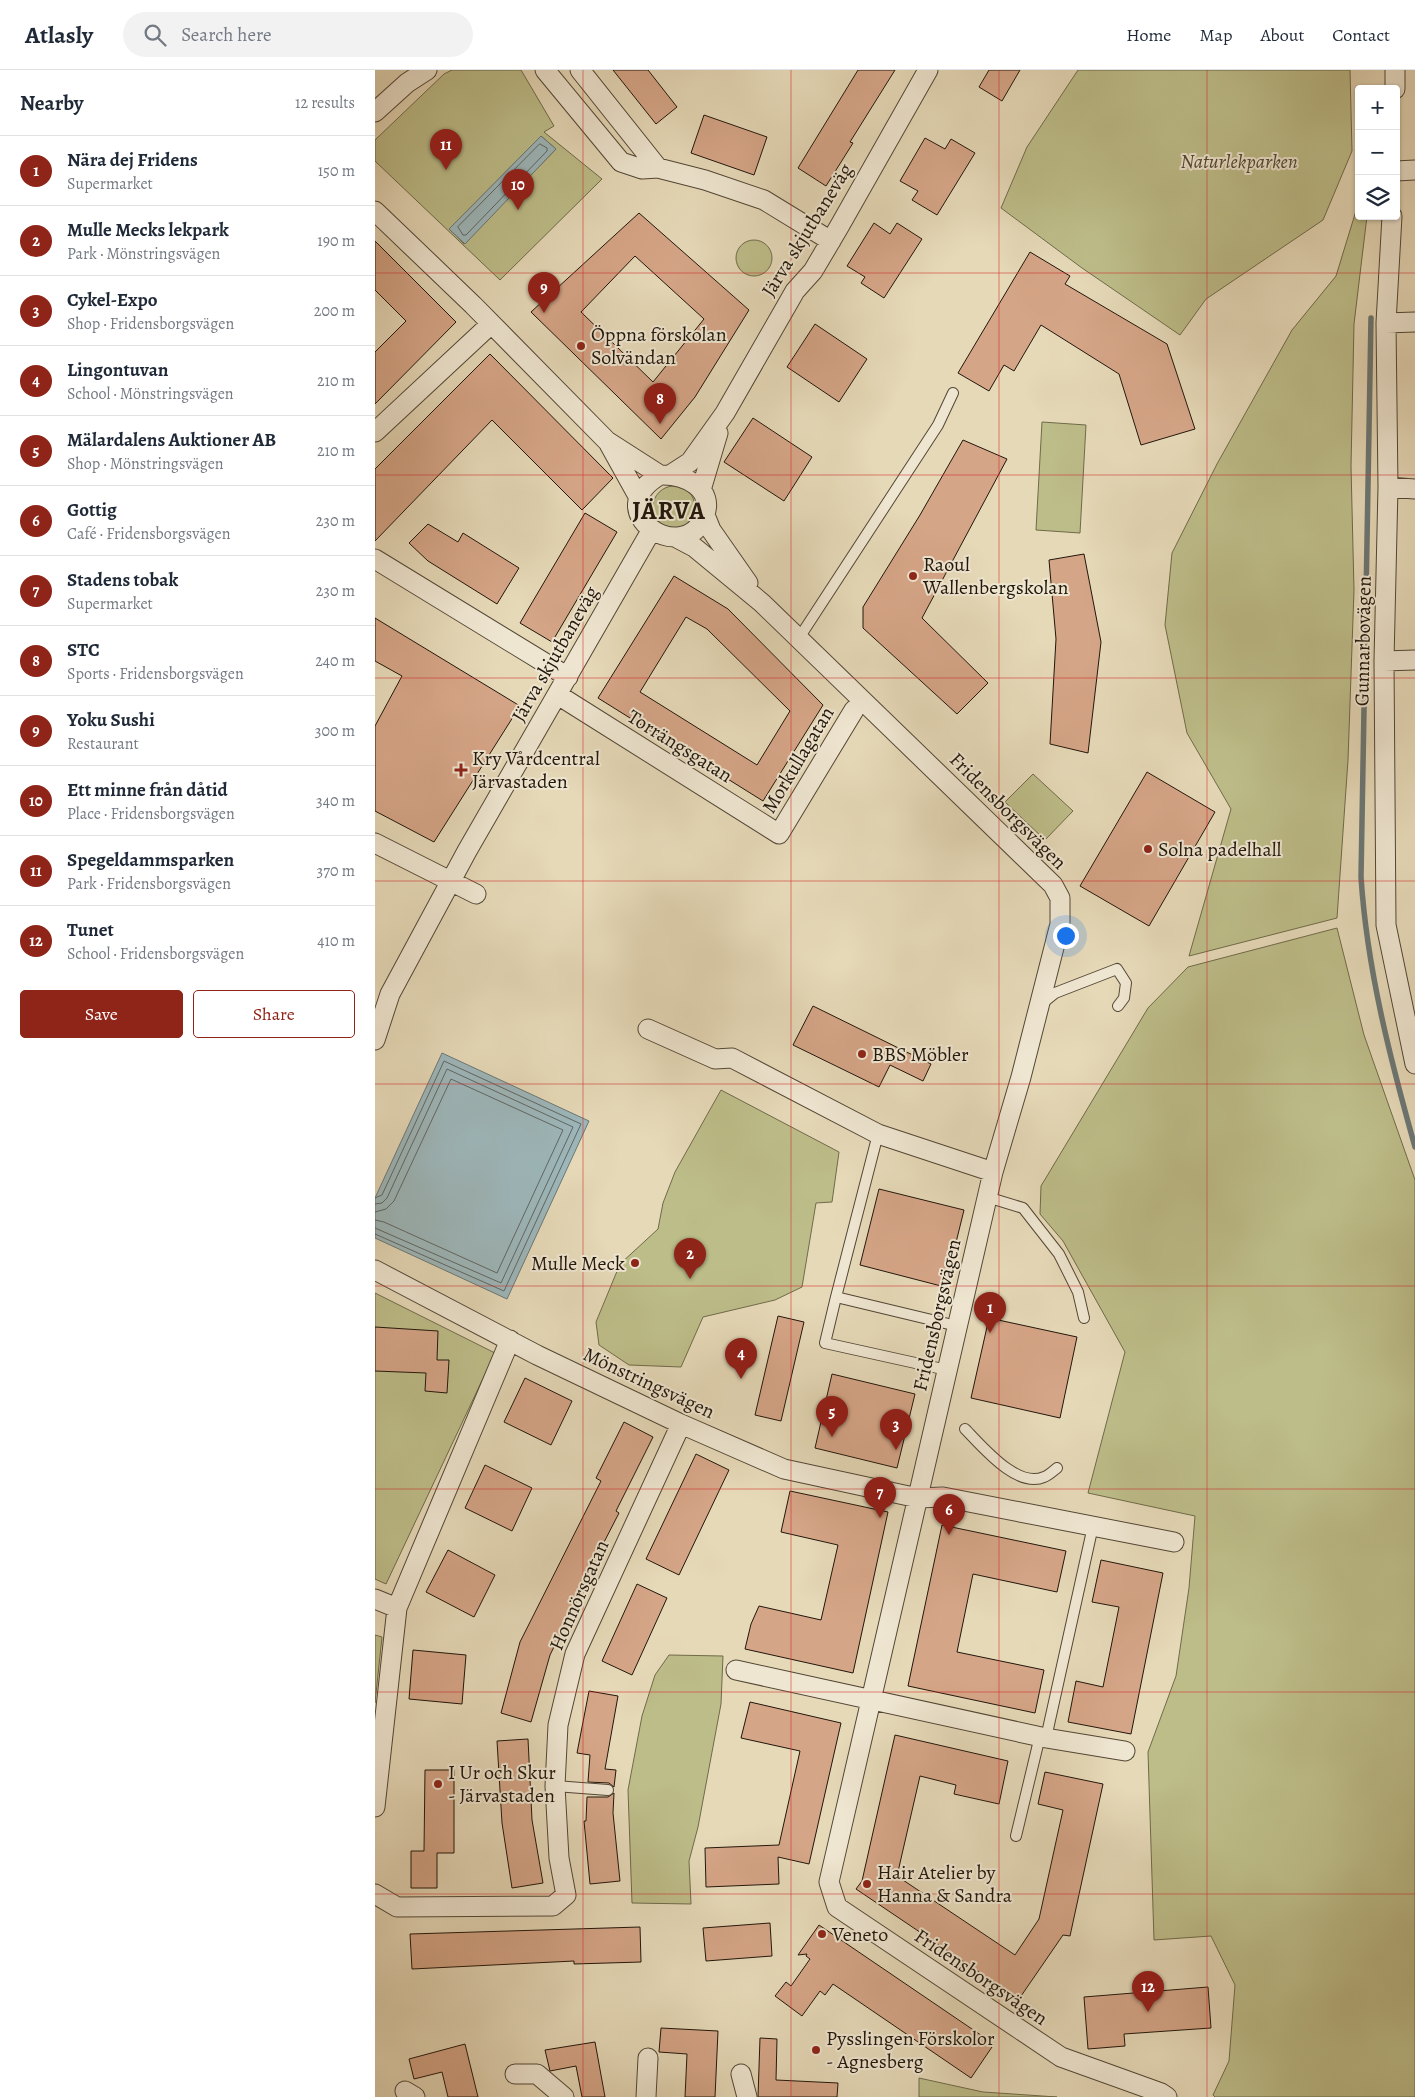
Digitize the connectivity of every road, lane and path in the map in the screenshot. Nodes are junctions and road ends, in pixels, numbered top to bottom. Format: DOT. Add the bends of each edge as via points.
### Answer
graph roads {
  1 [pos="427,70"];
  2 [pos="545,70"];
  3 [pos="580,70"];
  4 [pos="928,70"];
  5 [pos="1395,70"];
  6 [pos="1395,85"];
  7 [pos="375,112"];
  8 [pos="658,168"];
  9 [pos="1400,170"];
  10 [pos="1415,170"];
  11 [pos="375,211"];
  12 [pos="1392,220"];
  13 [pos="831,240"];
  14 [pos="1415,322"];
  15 [pos="1386,323"];
  16 [pos="491,324"];
  17 [pos="953,393"];
  18 [pos="375,432"];
  19 [pos="607,441"];
  20 [pos="698,466"];
  21 [pos="665,475"];
  22 [pos="1388,487"];
  23 [pos="1415,489"];
  24 [pos="701,490"];
  25 [pos="639,498"];
  26 [pos="705,515"];
  27 [pos="651,531"];
  28 [pos="675,537"];
  29 [pos="375,560"];
  30 [pos="762,603"];
  31 [pos="799,638"];
  32 [pos="1415,660"];
  33 [pos="1385,661"];
  34 [pos="568,677"];
  35 [pos="558,695"];
  36 [pos="854,710"];
  37 [pos="779,834"];
  38 [pos="375,843"];
  39 [pos="451,881"];
  40 [pos="476,894"];
  41 [pos="1040,1006"];
  42 [pos="1118,1006"];
  43 [pos="649,1028"];
  44 [pos="375,1040"];
  45 [pos="1415,1064"];
  46 [pos="878,1134"];
  47 [pos="993,1172"];
  48 [pos="987,1197"];
  49 [pos="375,1270"];
  50 [pos="836,1297"];
  51 [pos="1084,1318"];
  52 [pos="957,1326"];
  53 [pos="510,1340"];
  54 [pos="947,1370"];
  55 [pos="681,1424"];
  56 [pos="965,1429"];
  57 [pos="1057,1468"];
  58 [pos="918,1498"];
  59 [pos="1093,1526"];
  60 [pos="1174,1542"];
  61 [pos="375,1599"];
  62 [pos="397,1608"];
  63 [pos="735,1670"];
  64 [pos="872,1699"];
  65 [pos="1043,1737"];
  66 [pos="1125,1751"];
  67 [pos="555,1786"];
  68 [pos="608,1790"];
  69 [pos="375,1807"];
  70 [pos="1016,1836"];
  71 [pos="375,1894"];
  72 [pos="648,2058"];
  73 [pos="515,2074"];
  74 [pos="741,2074"];
  75 [pos="564,2097"];
  76 [pos="645,2097"];
  77 [pos="747,2097"];
  78 [pos="1167,2097"];
  1 -- 7 [label="street" via="407,82"];
  2 -- 8 [label="street" via="621,162 642,169"];
  3 -- 8 [label="street"];
  4 -- 13 [label="street, Järva skjutbaneväg"];
  5 -- 6 [label="street"];
  8 -- 13 [label="street" via="764,200"];
  9 -- 10 [label="street"];
  11 -- 16 [label="street"];
  12 -- 15 [label="street, Gunnarbovägen"];
  13 -- 20 [label="street, Järva skjutbaneväg" via="813,271 795,291"];
  14 -- 15 [label="street"];
  15 -- 22 [label="street, Gunnarbovägen"];
  16 -- 18 [label="street"];
  16 -- 19 [label="street"];
  17 -- 31 [label="lane" via="938,425"];
  19 -- 21 [label="street"];
  19 -- 25 [label="street"];
  20 -- 21 [label="street"];
  20 -- 24 [label="street"];
  21 -- 24 [label="street" via="687,479"];
  21 -- 25 [label="street" via="648,482"];
  22 -- 23 [label="street"];
  22 -- 33 [label="street, Gunnarbovägen"];
  24 -- 26 [label="street"];
  25 -- 27 [label="street" via="640,516"];
  26 -- 28 [label="street" via="695,530"];
  26 -- 30 [label="street, Fridensborgsvägen" via="711,530"];
  27 -- 28 [label="street"];
  27 -- 34 [label="street, Järva skjutbaneväg"];
  28 -- 30 [label="street, Fridensborgsvägen" via="694,547"];
  29 -- 34 [label="street"];
  30 -- 31 [label="street, Fridensborgsvägen"];
  31 -- 41 [label="street, Fridensborgsvägen" via="1053,885 1061,898 1060,924"];
  32 -- 33 [label="street"];
  33 -- 45 [label="street, Gunnarbovägen" via="1386,925"];
  34 -- 35 [label="street, Järva skjutbaneväg"];
  35 -- 37 [label="street, Torrängsgatan"];
  35 -- 39 [label="street, Järva skjutbaneväg"];
  36 -- 37 [label="street, Morkullagatan"];
  38 -- 39 [label="street"];
  39 -- 40 [label="street"];
  39 -- 44 [label="street, Järva skjutbaneväg" via="390,994"];
  41 -- 42 [label="lane" via="1055,993 1117,968 1127,983 1124,998"];
  41 -- 47 [label="street, Fridensborgsvägen"];
  43 -- 46 [label="street" via="715,1059 732,1058"];
  46 -- 47 [label="street"];
  46 -- 50 [label="lane"];
  47 -- 48 [label="street, Fridensborgsvägen"];
  48 -- 51 [label="lane" via="1023,1208 1059,1254 1078,1292"];
  48 -- 52 [label="street, Fridensborgsvägen"];
  49 -- 53 [label="street, Mönstringsvägen"];
  50 -- 52 [label="lane"];
  50 -- 54 [label="lane" via="825,1344"];
  52 -- 54 [label="street, Fridensborgsvägen"];
  53 -- 55 [label="street, Mönstringsvägen"];
  53 -- 62 [label="street"];
  54 -- 58 [label="street, Fridensborgsvägen"];
  55 -- 58 [label="street, Mönstringsvägen" via="785,1469"];
  55 -- 67 [label="street, Honnörsgatan" via="575,1654 558,1725"];
  56 -- 57 [label="lane" via="1015,1474 1030,1480 1044,1478"];
  58 -- 59 [label="street" via="943,1496"];
  58 -- 64 [label="street, Fridensborgsvägen"];
  59 -- 60 [label="street"];
  59 -- 65 [label="lane"];
  61 -- 62 [label="street"];
  62 -- 69 [label="street"];
  63 -- 64 [label="street"];
  64 -- 65 [label="street"];
  64 -- 78 [label="street, Fridensborgsvägen" via="829,1882 837,1907 1061,2057"];
  65 -- 66 [label="street"];
  65 -- 70 [label="lane"];
  67 -- 68 [label="lane"];
  67 -- 71 [label="street, Honnörsgatan" via="559,1858 566,1895 553,1906 397,1907"];
  72 -- 76 [label="street"];
  73 -- 75 [label="street" via="537,2074"];
  74 -- 77 [label="street"];
}
